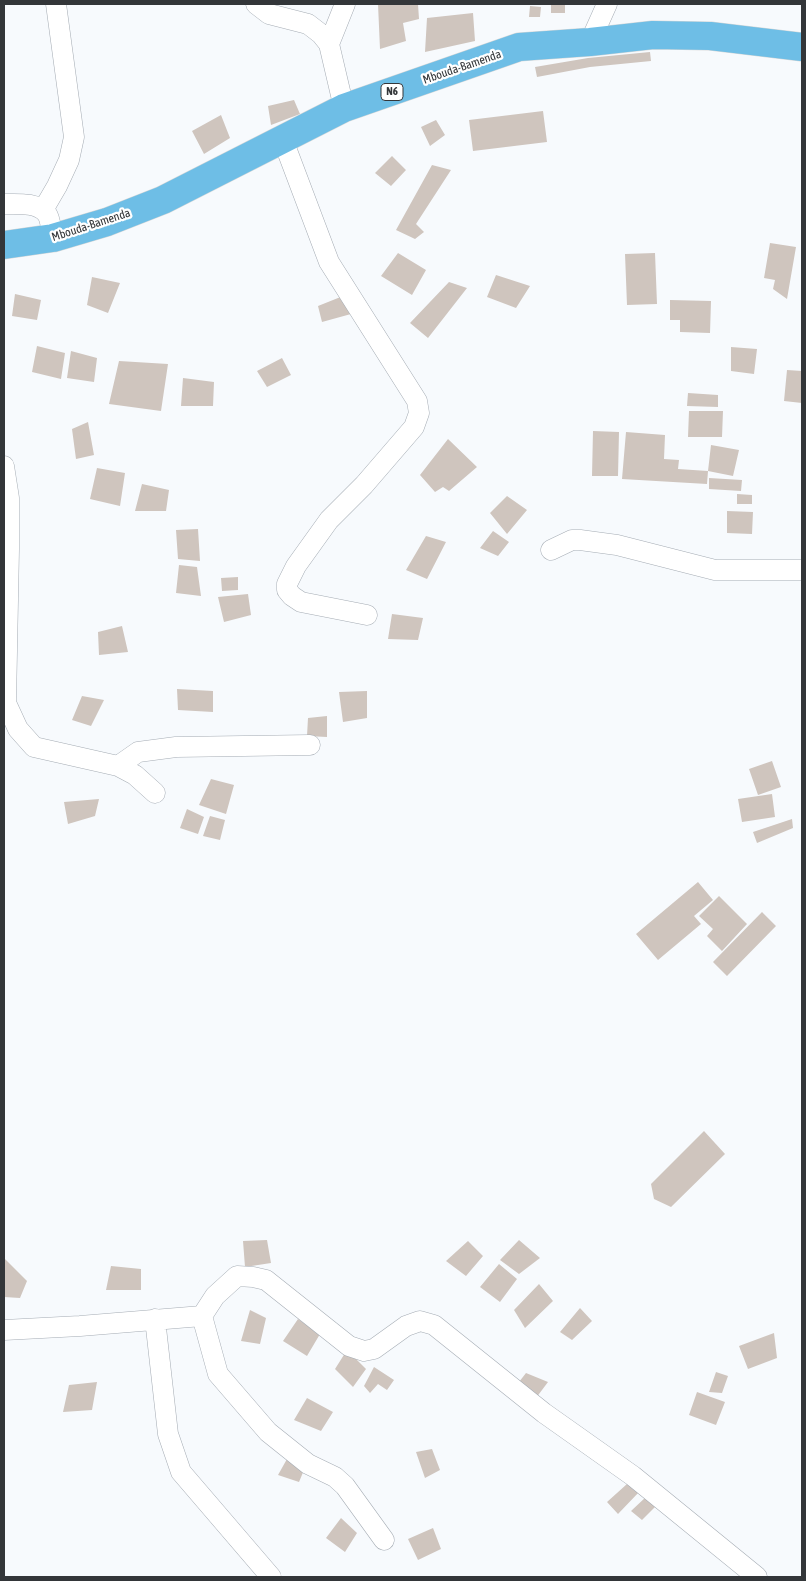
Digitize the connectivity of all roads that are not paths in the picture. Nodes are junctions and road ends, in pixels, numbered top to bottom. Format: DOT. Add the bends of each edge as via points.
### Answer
graph roads {
  1 [pos="56,4"];
  2 [pos="256,4"];
  3 [pos="345,4"];
  4 [pos="607,4"];
  5 [pos="590,42"];
  6 [pos="329,44"];
  7 [pos="802,47"];
  8 [pos="344,108"];
  9 [pos="283,140"];
  10 [pos="4,204"];
  11 [pos="43,210"];
  12 [pos="53,238"];
  13 [pos="4,245"];
  14 [pos="4,466"];
  15 [pos="551,550"];
  16 [pos="802,570"];
  17 [pos="367,615"];
  18 [pos="5,703"];
  19 [pos="310,746"];
  20 [pos="118,766"];
  21 [pos="155,793"];
  22 [pos="202,1316"];
  23 [pos="155,1319"];
  24 [pos="4,1330"];
  25 [pos="384,1540"];
  26 [pos="271,1577"];
  27 [pos="757,1577"];
  1 -- 11 [label="street" via="74,137 69,160"];
  2 -- 6 [label="street" via="269,14 308,24"];
  3 -- 6 [label="street"];
  4 -- 5 [label="street"];
  5 -- 7 [label="highway, Mbouda-Bamenda / N6" via="653,34 710,36"];
  5 -- 8 [label="highway, Mbouda-Bamenda / N6" via="518,47"];
  6 -- 8 [label="street"];
  8 -- 9 [label="highway, Mbouda-Bamenda / N6"];
  9 -- 12 [label="highway, Mbouda-Bamenda / N6" via="163,200 107,222"];
  9 -- 17 [label="street" via="329,262 417,401 414,427 329,520 287,584 287,590 301,602"];
  10 -- 11 [label="street" via="22,204"];
  11 -- 12 [label="street" via="48,215"];
  12 -- 13 [label="highway, Mbouda-Bamenda / N6"];
  14 -- 18 [label="street" via="9,498"];
  15 -- 16 [label="street" via="572,540 580,540 617,545 715,570"];
  18 -- 20 [label="street" via="18,729 34,747"];
  19 -- 20 [label="street" via="176,747 138,752"];
  20 -- 21 [label="street" via="135,775"];
  22 -- 23 [label="street"];
  22 -- 25 [label="street" via="218,1374 268,1432 308,1464 335,1477 345,1486"];
  22 -- 27 [label="street" via="215,1296 237,1276 252,1276 266,1280 349,1346 364,1351 374,1349 406,1326 420,1321 434,1325 544,1413 633,1476"];
  23 -- 24 [label="street"];
  23 -- 26 [label="street" via="168,1434 181,1472"];
}
